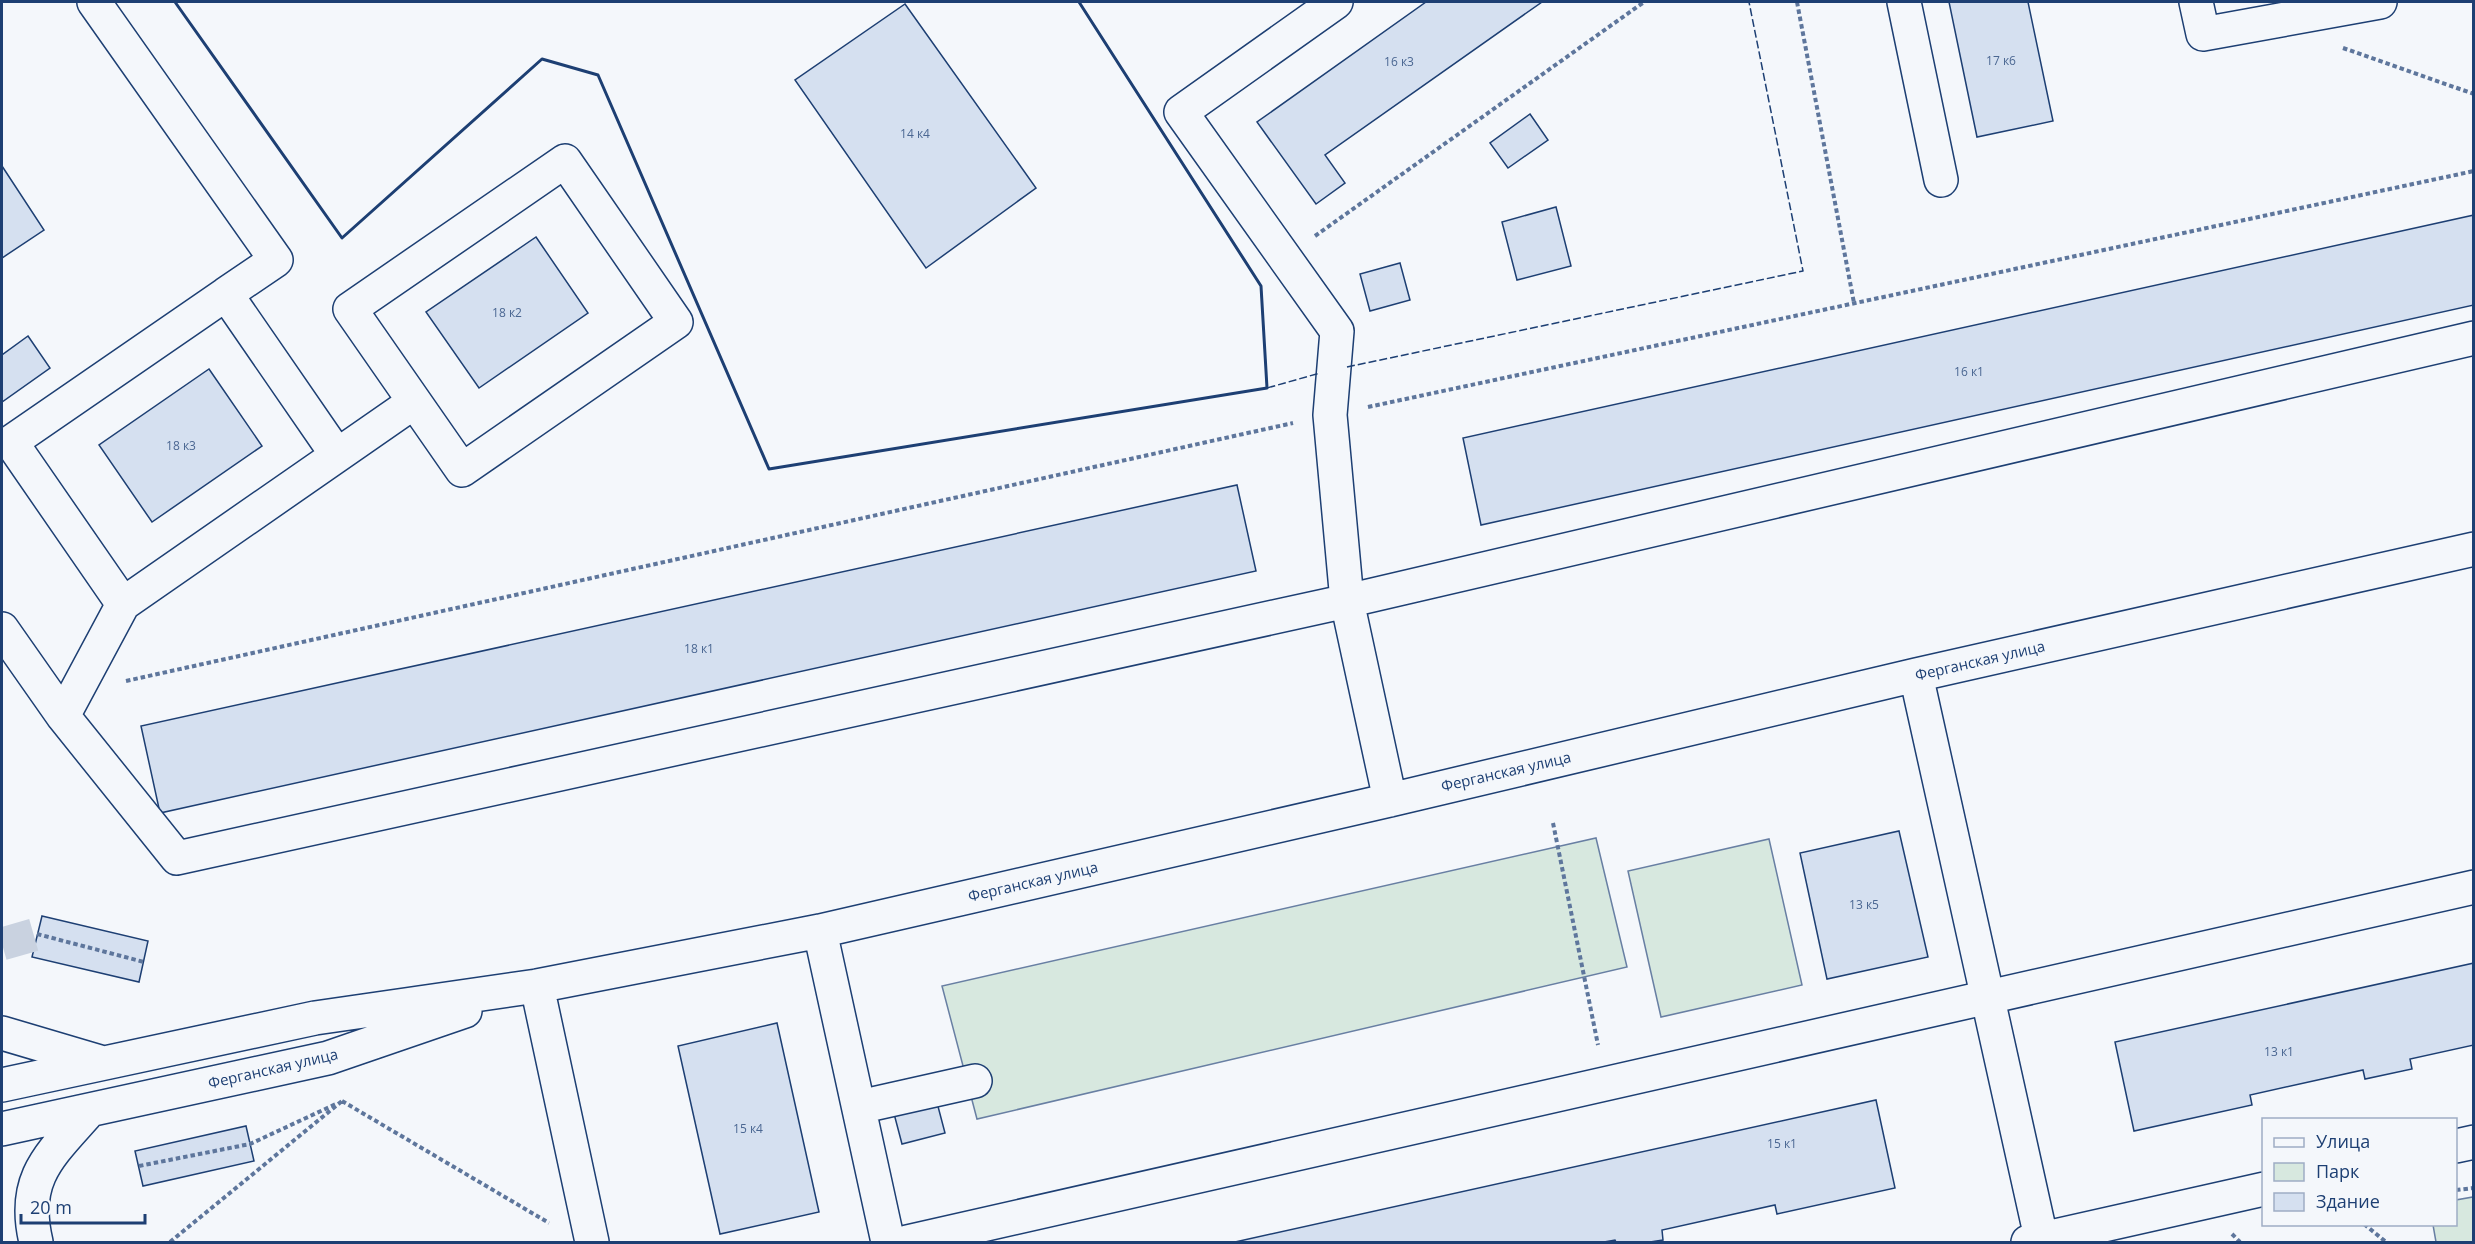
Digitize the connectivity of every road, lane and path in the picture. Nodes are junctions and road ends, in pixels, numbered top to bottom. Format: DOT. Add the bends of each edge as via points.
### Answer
graph roads {
  1 [pos="93,2"];
  2 [pos="1336,2"];
  3 [pos="1644,2"];
  4 [pos="1797,2"];
  5 [pos="1904,2"];
  6 [pos="2196,2"];
  7 [pos="2380,2"];
  8 [pos="2333,45"];
  9 [pos="2474,94"];
  10 [pos="2474,171"];
  11 [pos="1941,180"];
  12 [pos="1285,258"];
  13 [pos="226,294"];
  14 [pos="1854,303"];
  15 [pos="2474,338"];
  16 [pos="414,402"];
  17 [pos="1330,415"];
  18 [pos="337,455"];
  19 [pos="2474,549"];
  20 [pos="1347,601"];
  21 [pos="123,604"];
  22 [pos="2,629"];
  23 [pos="1916,675"];
  24 [pos="69,704"];
  25 [pos="1390,800"];
  26 [pos="1554,822"];
  27 [pos="2474,887"];
  28 [pos="820,931"];
  29 [pos="37,934"];
  30 [pos="144,963"];
  31 [pos="537,986"];
  32 [pos="1988,998"];
  33 [pos="2,1033"];
  34 [pos="104,1063"];
  35 [pos="975,1081"];
  36 [pos="1606,1084"];
  37 [pos="2,1085"];
  38 [pos="342,1101"];
  39 [pos="859,1107"];
  40 [pos="87,1112"];
  41 [pos="2,1129"];
  42 [pos="2474,1142"];
  43 [pos="2457,1146"];
  44 [pos="139,1166"];
  45 [pos="2474,1188"];
  46 [pos="2262,1189"];
  47 [pos="2457,1190"];
  48 [pos="552,1225"];
  49 [pos="2366,1226"];
  50 [pos="36,1242"];
  51 [pos="170,1242"];
  52 [pos="592,1242"];
  53 [pos="888,1242"];
  54 [pos="907,1242"];
  55 [pos="2037,1242"];
  56 [pos="2386,1242"];
  1 -- 13 [label="street" via="276,260"];
  2 -- 12 [label="street" via="1181,112"];
  3 -- 12 [label="path"];
  4 -- 14 [label="path"];
  5 -- 11 [label="street"];
  6 -- 7 [label="street" via="2203,34"];
  8 -- 9 [label="path"];
  10 -- 14 [label="path"];
  12 -- 17 [label="street" via="1337,331"];
  13 -- 18 [label="street"];
  13 -- 21 [label="street" via="11,442"];
  14 -- 17 [label="path"];
  15 -- 20 [label="street"];
  16 -- 16 [label="street" via="350,309 565,161 676,322 462,470"];
  16 -- 18 [label="street"];
  17 -- 20 [label="street"];
  17 -- 24 [label="path"];
  18 -- 21 [label="street"];
  19 -- 23 [label="street, Ферганская улица"];
  20 -- 24 [label="street" via="177,858"];
  20 -- 25 [label="street"];
  21 -- 24 [label="street"];
  22 -- 24 [label="street"];
  23 -- 25 [label="street, Ферганская улица"];
  23 -- 32 [label="street"];
  25 -- 28 [label="street, Ферганская улица"];
  26 -- 36 [label="path"];
  27 -- 32 [label="street"];
  28 -- 31 [label="street, Ферганская улица"];
  28 -- 39 [label="street"];
  29 -- 30 [label="path"];
  31 -- 34 [label="street, Ферганская улица" via="315,1018"];
  31 -- 40 [label="street, Ферганская улица" via="328,1058"];
  31 -- 52 [label="street"];
  32 -- 36 [label="street"];
  32 -- 55 [label="street"];
  33 -- 34 [label="street"];
  34 -- 37 [label="street, Ферганская улица"];
  35 -- 39 [label="street"];
  36 -- 54 [label="street"];
  38 -- 44 [label="path" via="250,1144"];
  38 -- 48 [label="path"];
  38 -- 51 [label="path"];
  39 -- 53 [label="street"];
  40 -- 41 [label="street, Ферганская улица"];
  40 -- 50 [label="street" via="44,1162 32,1196 31,1221"];
  42 -- 43 [label="street"];
  45 -- 47 [label="path"];
  46 -- 55 [label="street"];
  49 -- 56 [label="path"];
}
